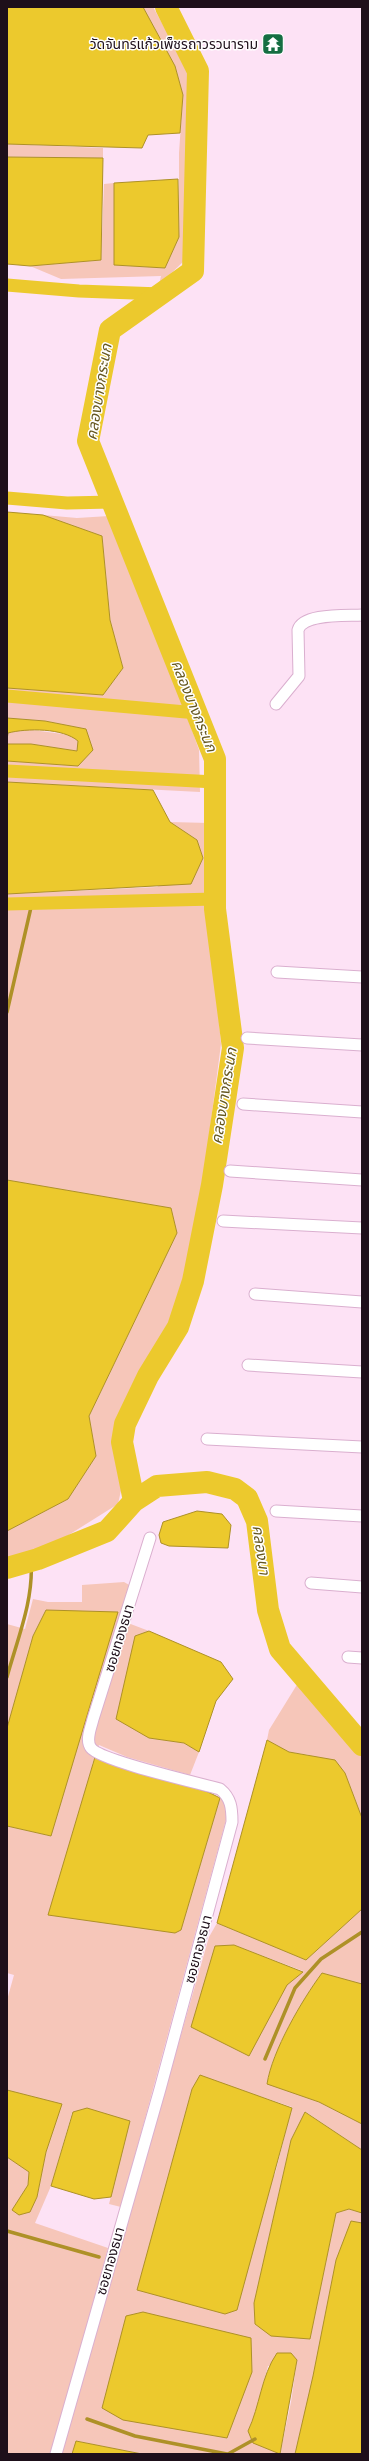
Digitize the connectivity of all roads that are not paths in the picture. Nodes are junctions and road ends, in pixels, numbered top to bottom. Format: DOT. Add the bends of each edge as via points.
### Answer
graph roads {
  1 [pos="362,615"];
  2 [pos="276,704"];
  3 [pos="276,972"];
  4 [pos="362,977"];
  5 [pos="247,1038"];
  6 [pos="362,1045"];
  7 [pos="243,1104"];
  8 [pos="362,1112"];
  9 [pos="230,1171"];
  10 [pos="362,1180"];
  11 [pos="223,1221"];
  12 [pos="362,1228"];
  13 [pos="254,1294"];
  14 [pos="362,1302"];
  15 [pos="248,1365"];
  16 [pos="362,1372"];
  17 [pos="207,1439"];
  18 [pos="362,1447"];
  19 [pos="276,1511"];
  20 [pos="362,1516"];
  21 [pos="150,1538"];
  22 [pos="311,1583"];
  23 [pos="362,1587"];
  24 [pos="348,1657"];
  25 [pos="362,1658"];
  26 [pos="56,2454"];
  1 -- 2 [label="street" via="317,617 304,620 300,624 299,676"];
  3 -- 4 [label="street"];
  5 -- 6 [label="street"];
  7 -- 8 [label="street"];
  9 -- 10 [label="street"];
  11 -- 12 [label="street"];
  13 -- 14 [label="street"];
  15 -- 16 [label="street"];
  17 -- 18 [label="street"];
  19 -- 20 [label="street"];
  21 -- 26 [label="street, ซอยทองธนา" via="93,1719 89,1744 96,1752 115,1760 220,1789 228,1795 232,1822 160,2089"];
  22 -- 23 [label="street"];
  24 -- 25 [label="street"];
}
